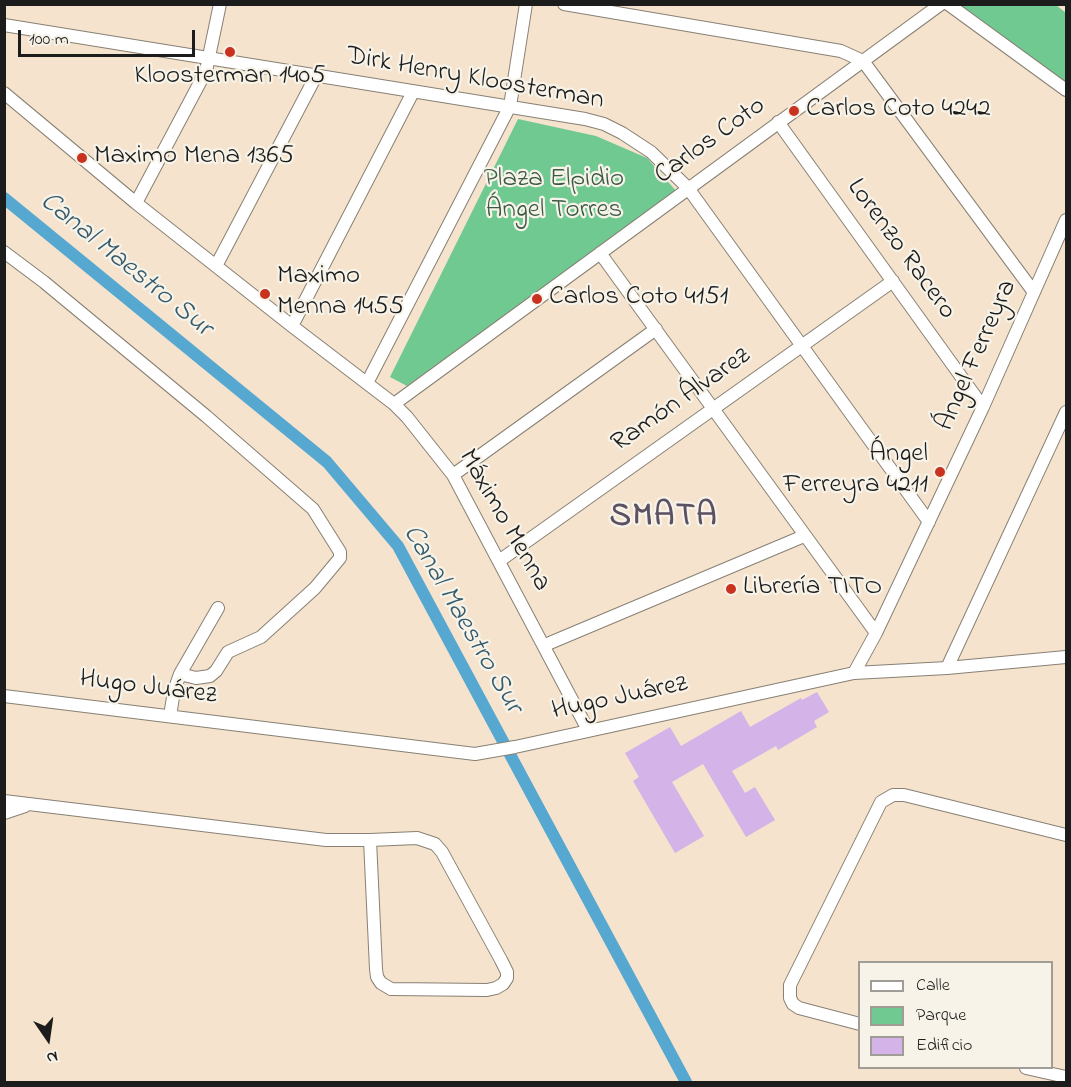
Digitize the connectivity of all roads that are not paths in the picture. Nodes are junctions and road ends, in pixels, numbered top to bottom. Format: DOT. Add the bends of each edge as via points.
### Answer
graph roads {
  1 [pos="220,4"];
  2 [pos="525,4"];
  3 [pos="564,4"];
  4 [pos="941,4"];
  5 [pos="948,4"];
  6 [pos="4,25"];
  7 [pos="210,59"];
  8 [pos="863,61"];
  9 [pos="316,76"];
  10 [pos="1066,90"];
  11 [pos="413,92"];
  12 [pos="4,93"];
  13 [pos="510,106"];
  14 [pos="778,122"];
  15 [pos="688,188"];
  16 [pos="136,203"];
  17 [pos="1066,220"];
  18 [pos="4,252"];
  19 [pos="600,253"];
  20 [pos="216,266"];
  21 [pos="892,281"];
  22 [pos="1033,291"];
  23 [pos="292,326"];
  24 [pos="656,329"];
  25 [pos="802,345"];
  26 [pos="367,383"];
  27 [pos="394,404"];
  28 [pos="983,407"];
  29 [pos="714,408"];
  30 [pos="1066,412"];
  31 [pos="453,475"];
  32 [pos="929,522"];
  33 [pos="804,536"];
  34 [pos="499,561"];
  35 [pos="218,608"];
  36 [pos="876,633"];
  37 [pos="545,645"];
  38 [pos="1066,657"];
  39 [pos="947,668"];
  40 [pos="854,673"];
  41 [pos="180,674"];
  42 [pos="4,696"];
  43 [pos="170,716"];
  44 [pos="588,730"];
  45 [pos="4,801"];
  46 [pos="29,805"];
  47 [pos="4,813"];
  48 [pos="1066,835"];
  49 [pos="370,840"];
  50 [pos="858,1023"];
  51 [pos="1030,1069"];
  52 [pos="1066,1077"];
  1 -- 7 [label="street"];
  2 -- 13 [label="street"];
  3 -- 8 [label="street" via="841,51"];
  4 -- 8 [label="street, Carlos Coto"];
  5 -- 10 [label="street"];
  6 -- 7 [label="street, Dirk Henry Kloosterman"];
  7 -- 9 [label="street, Dirk Henry Kloosterman"];
  7 -- 16 [label="street"];
  8 -- 14 [label="street, Carlos Coto"];
  8 -- 22 [label="street"];
  9 -- 11 [label="street, Dirk Henry Kloosterman"];
  9 -- 20 [label="street"];
  11 -- 13 [label="street, Dirk Henry Kloosterman"];
  11 -- 23 [label="street"];
  12 -- 16 [label="street, Máximo Menna"];
  13 -- 15 [label="street, Dirk Henry Kloosterman" via="604,124 646,148"];
  13 -- 26 [label="street"];
  14 -- 15 [label="street, Carlos Coto"];
  14 -- 21 [label="street, Lorenzo Racero"];
  15 -- 19 [label="street, Carlos Coto"];
  15 -- 25 [label="street, Dirk Henry Kloosterman"];
  16 -- 20 [label="street, Máximo Menna"];
  17 -- 22 [label="street, Ángel Ferreyra"];
  18 -- 41 [label="street" via="206,416 313,509 340,552 340,558 315,588 261,637 228,652 210,676"];
  19 -- 24 [label="street"];
  19 -- 27 [label="street, Carlos Coto"];
  20 -- 23 [label="street, Máximo Menna"];
  21 -- 25 [label="street, Ramón Álvarez"];
  21 -- 28 [label="street, Lorenzo Racero"];
  22 -- 28 [label="street, Ángel Ferreyra"];
  23 -- 26 [label="street, Máximo Menna"];
  24 -- 29 [label="street"];
  24 -- 31 [label="street"];
  25 -- 29 [label="street, Ramón Álvarez"];
  25 -- 32 [label="street, Dirk Henry Kloosterman"];
  26 -- 27 [label="street, Máximo Menna"];
  27 -- 31 [label="street, Máximo Menna"];
  28 -- 32 [label="street, Ángel Ferreyra"];
  29 -- 33 [label="street"];
  29 -- 34 [label="street, Ramón Álvarez"];
  30 -- 39 [label="street"];
  31 -- 34 [label="street, Máximo Menna"];
  32 -- 36 [label="street, Ángel Ferreyra"];
  33 -- 36 [label="street"];
  33 -- 37 [label="street"];
  34 -- 37 [label="street, Máximo Menna"];
  35 -- 41 [label="street"];
  36 -- 40 [label="street, Ángel Ferreyra"];
  37 -- 44 [label="street, Máximo Menna"];
  38 -- 39 [label="street, Hugo Juárez"];
  39 -- 40 [label="street, Hugo Juárez"];
  40 -- 44 [label="street, Hugo Juárez"];
  41 -- 43 [label="street"];
  42 -- 43 [label="street, Hugo Juárez"];
  43 -- 44 [label="street, Hugo Juárez" via="474,754"];
  45 -- 46 [label="street"];
  46 -- 47 [label="street"];
  46 -- 49 [label="street" via="326,840"];
  48 -- 50 [label="street" via="904,795 893,795 881,802 789,985 790,998 799,1008"];
  49 -- 49 [label="street" via="376,969 381,983 391,989 487,990 503,984 507,972 435,844 417,838"];
  51 -- 52 [label="street"];
}
